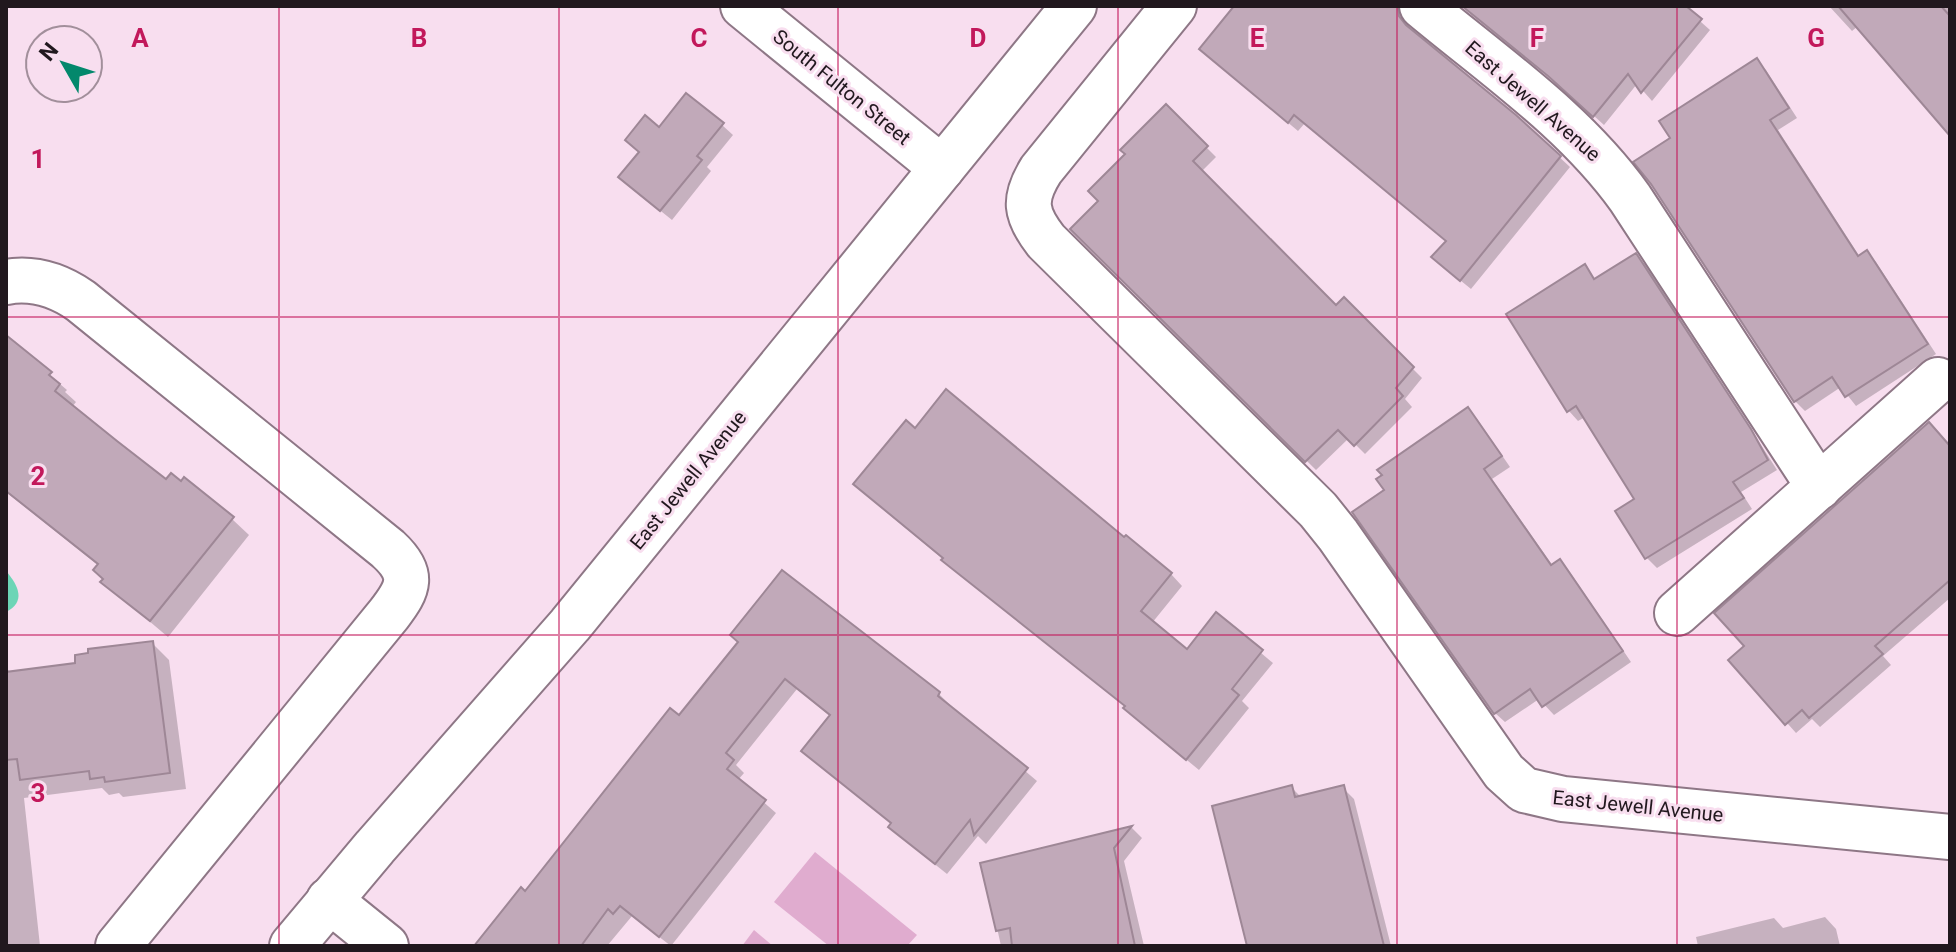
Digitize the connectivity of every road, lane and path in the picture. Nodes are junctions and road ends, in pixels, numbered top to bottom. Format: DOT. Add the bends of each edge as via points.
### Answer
graph roads {
  1 [pos="743,6"];
  2 [pos="1074,6"];
  3 [pos="1174,6"];
  4 [pos="1422,6"];
  5 [pos="942,168"];
  6 [pos="6,282"];
  7 [pos="1938,380"];
  8 [pos="1819,487"];
  9 [pos="1677,613"];
  10 [pos="1950,837"];
  11 [pos="329,900"];
  12 [pos="118,946"];
  13 [pos="292,946"];
  14 [pos="386,946"];
  1 -- 5 [label="street, South Fulton Street"];
  2 -- 5 [label="street, East Jewell Avenue"];
  3 -- 10 [label="street, East Jewell Avenue" via="1041,170 1029,191 1031,217 1046,241 1315,508 1491,756 1524,790 1563,799"];
  4 -- 8 [label="street, East Jewell Avenue" via="1602,160"];
  5 -- 11 [label="street, East Jewell Avenue" via="570,625"];
  6 -- 12 [label="street" via="48,284 81,301 388,549 406,574 405,591 389,614"];
  7 -- 8 [label="street"];
  8 -- 9 [label="street"];
  11 -- 13 [label="street, East Jewell Avenue"];
  11 -- 14 [label="street"];
}
